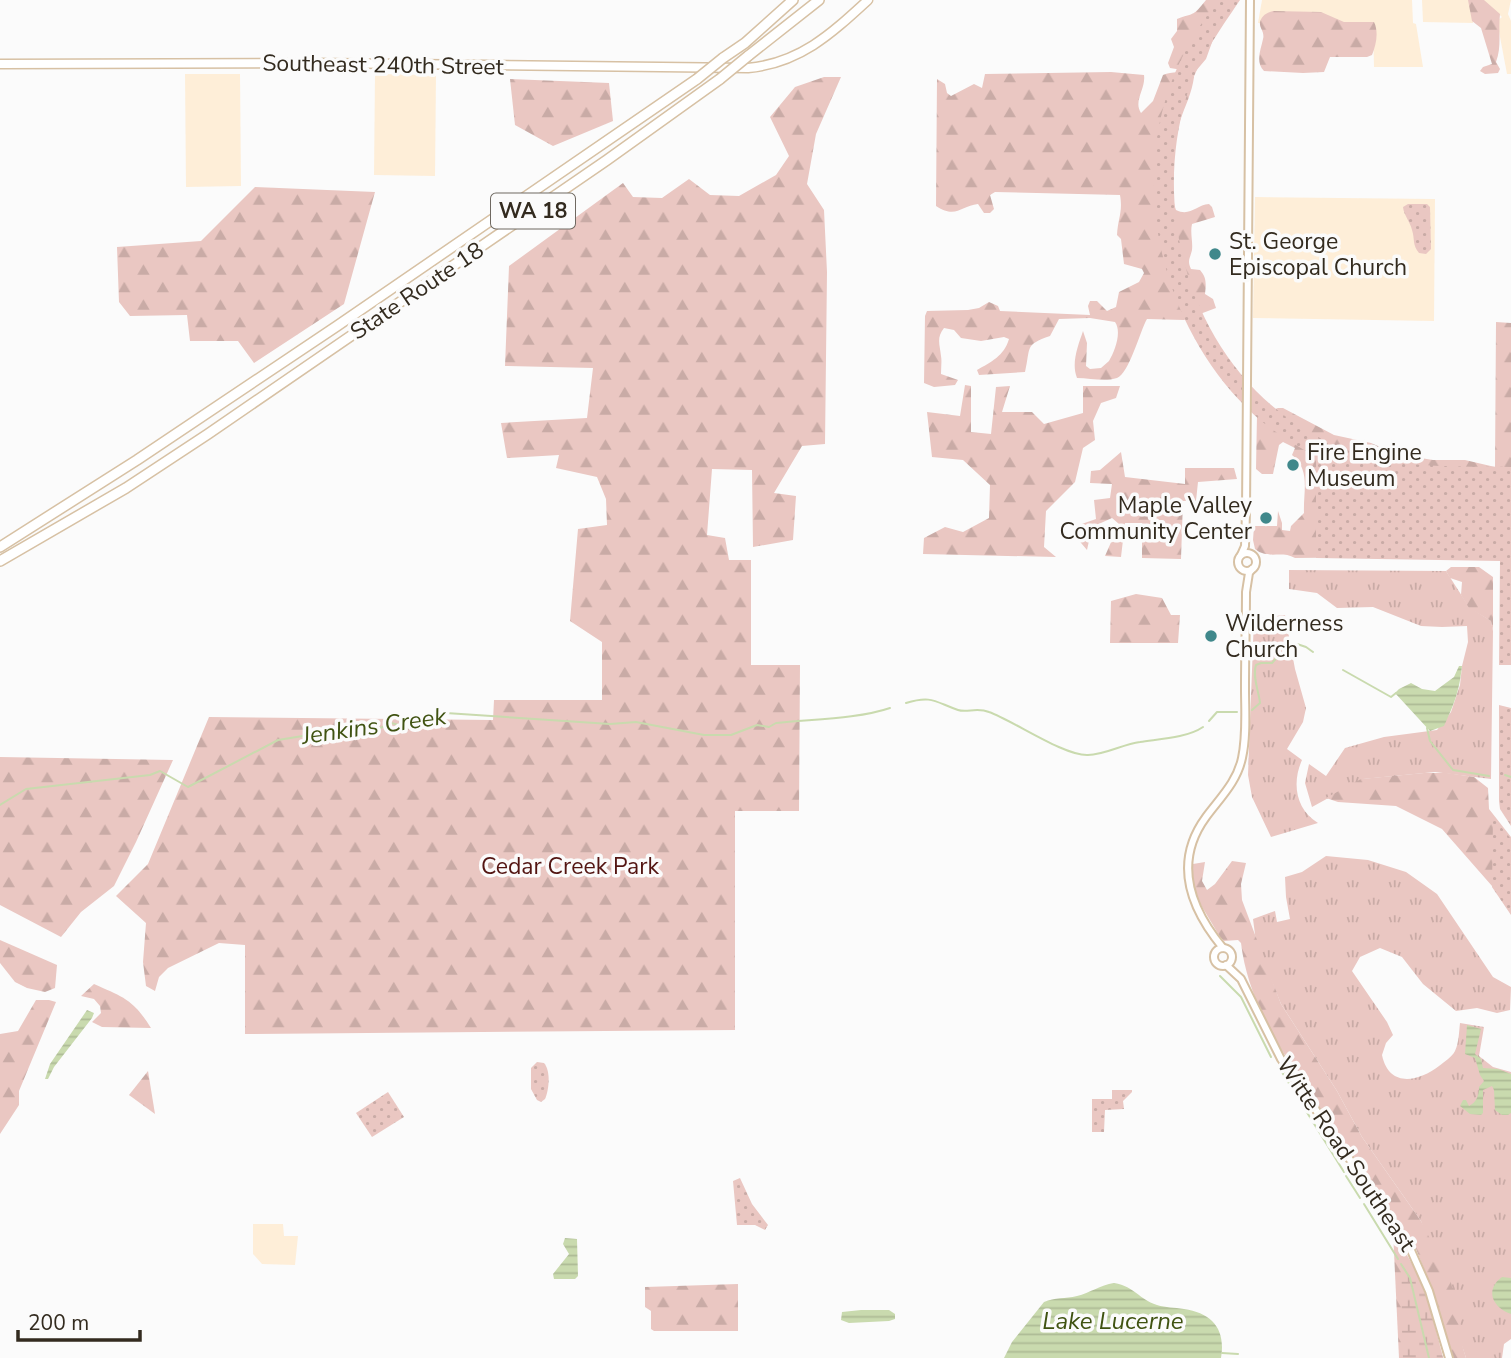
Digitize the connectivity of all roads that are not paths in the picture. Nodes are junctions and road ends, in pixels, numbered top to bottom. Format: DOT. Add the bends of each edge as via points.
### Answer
graph roads {
  1 [pos="793,0"];
  2 [pos="819,0"];
  3 [pos="869,0"];
  4 [pos="1252,2"];
  5 [pos="0,64"];
  6 [pos="1246,511"];
  7 [pos="0,547"];
  8 [pos="1241,555"];
  9 [pos="1252,555"];
  10 [pos="0,561"];
  11 [pos="1241,569"];
  12 [pos="1252,569"];
  13 [pos="1246,592"];
  14 [pos="1220,949"];
  15 [pos="1229,963"];
  16 [pos="1449,1358"];
  1 -- 7 [label="highway, State Route 18 / WA 18, bridge" via="697,79 317,340"];
  2 -- 10 [label="highway, State Route 18 / WA 18, bridge" via="607,160 208,434"];
  3 -- 5 [label="main road, Southeast 240th Street" via="799,55 748,68"];
  4 -- 6 [label="street"];
  6 -- 8 [label="street"];
  6 -- 9 [label="street"];
  8 -- 9 [label="street"];
  8 -- 11 [label="street"];
  9 -- 12 [label="street" via="1256,563"];
  11 -- 12 [label="street"];
  11 -- 13 [label="street, Witte Road Southeast"];
  12 -- 13 [label="street, Witte Road Southeast"];
  13 -- 14 [label="street, Witte Road Southeast" via="1242,760 1229,788 1195,836 1188,859 1192,895"];
  14 -- 15 [label="street, Witte Road Southeast" via="1230,952"];
  14 -- 15 [label="street, Witte Road Southeast" via="1215,962 1221,966"];
  15 -- 16 [label="street, Witte Road Southeast" via="1281,1059 1409,1246 1429,1291"];
}
